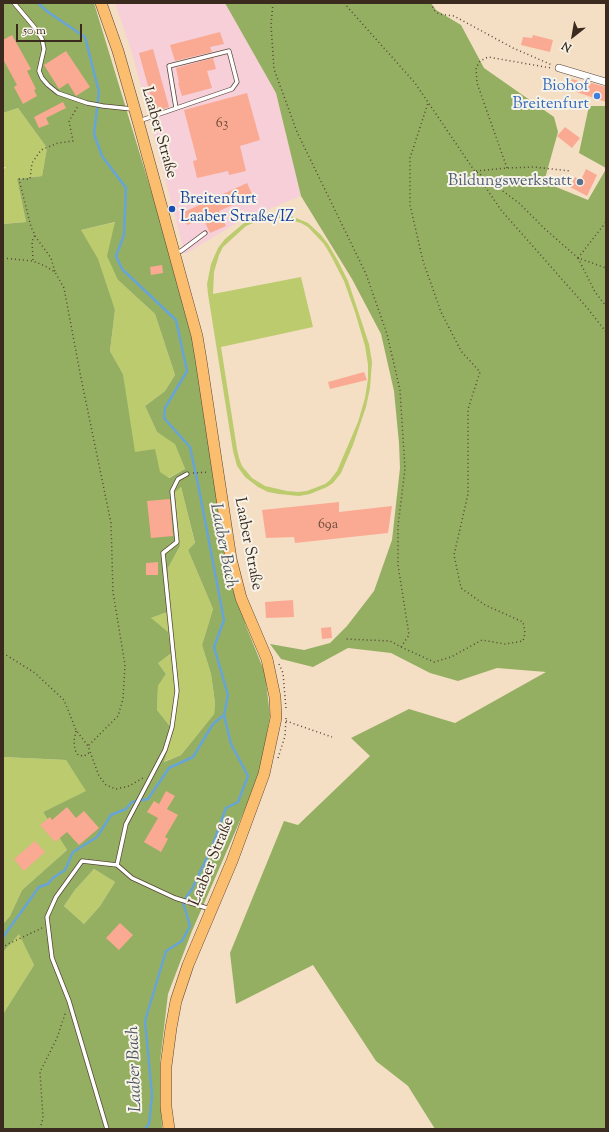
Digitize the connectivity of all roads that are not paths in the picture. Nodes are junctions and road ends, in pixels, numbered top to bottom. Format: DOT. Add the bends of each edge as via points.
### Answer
graph roads {
  1 [pos="14,3"];
  2 [pos="101,3"];
  3 [pos="559,68"];
  4 [pos="606,82"];
  5 [pos="176,108"];
  6 [pos="135,109"];
  7 [pos="138,121"];
  8 [pos="205,233"];
  9 [pos="174,252"];
  10 [pos="187,474"];
  11 [pos="117,865"];
  12 [pos="211,910"];
  13 [pos="107,1129"];
  14 [pos="169,1129"];
  1 -- 6 [label="lane" via="42,39 44,48 39,70 42,78 58,93 87,103"];
  2 -- 6 [label="main road, Laaber Straße"];
  3 -- 4 [label="street"];
  5 -- 5 [label="lane" via="232,89 238,82 229,51 170,66"];
  5 -- 7 [label="lane"];
  6 -- 7 [label="main road, Laaber Straße"];
  7 -- 9 [label="main road, Laaber Straße"];
  8 -- 9 [label="lane"];
  9 -- 12 [label="main road, Laaber Straße" via="197,336 231,558 241,598 267,659 281,719 239,843"];
  10 -- 11 [label="lane" via="178,479 172,491 177,542 163,553 177,691 172,727 165,750 126,824"];
  11 -- 12 [label="lane" via="132,878 176,898"];
  11 -- 13 [label="lane" via="82,861 56,897 47,917 52,958 69,1001"];
  12 -- 14 [label="main road, Laaber Straße" via="188,964 172,1021 166,1066"];
}
